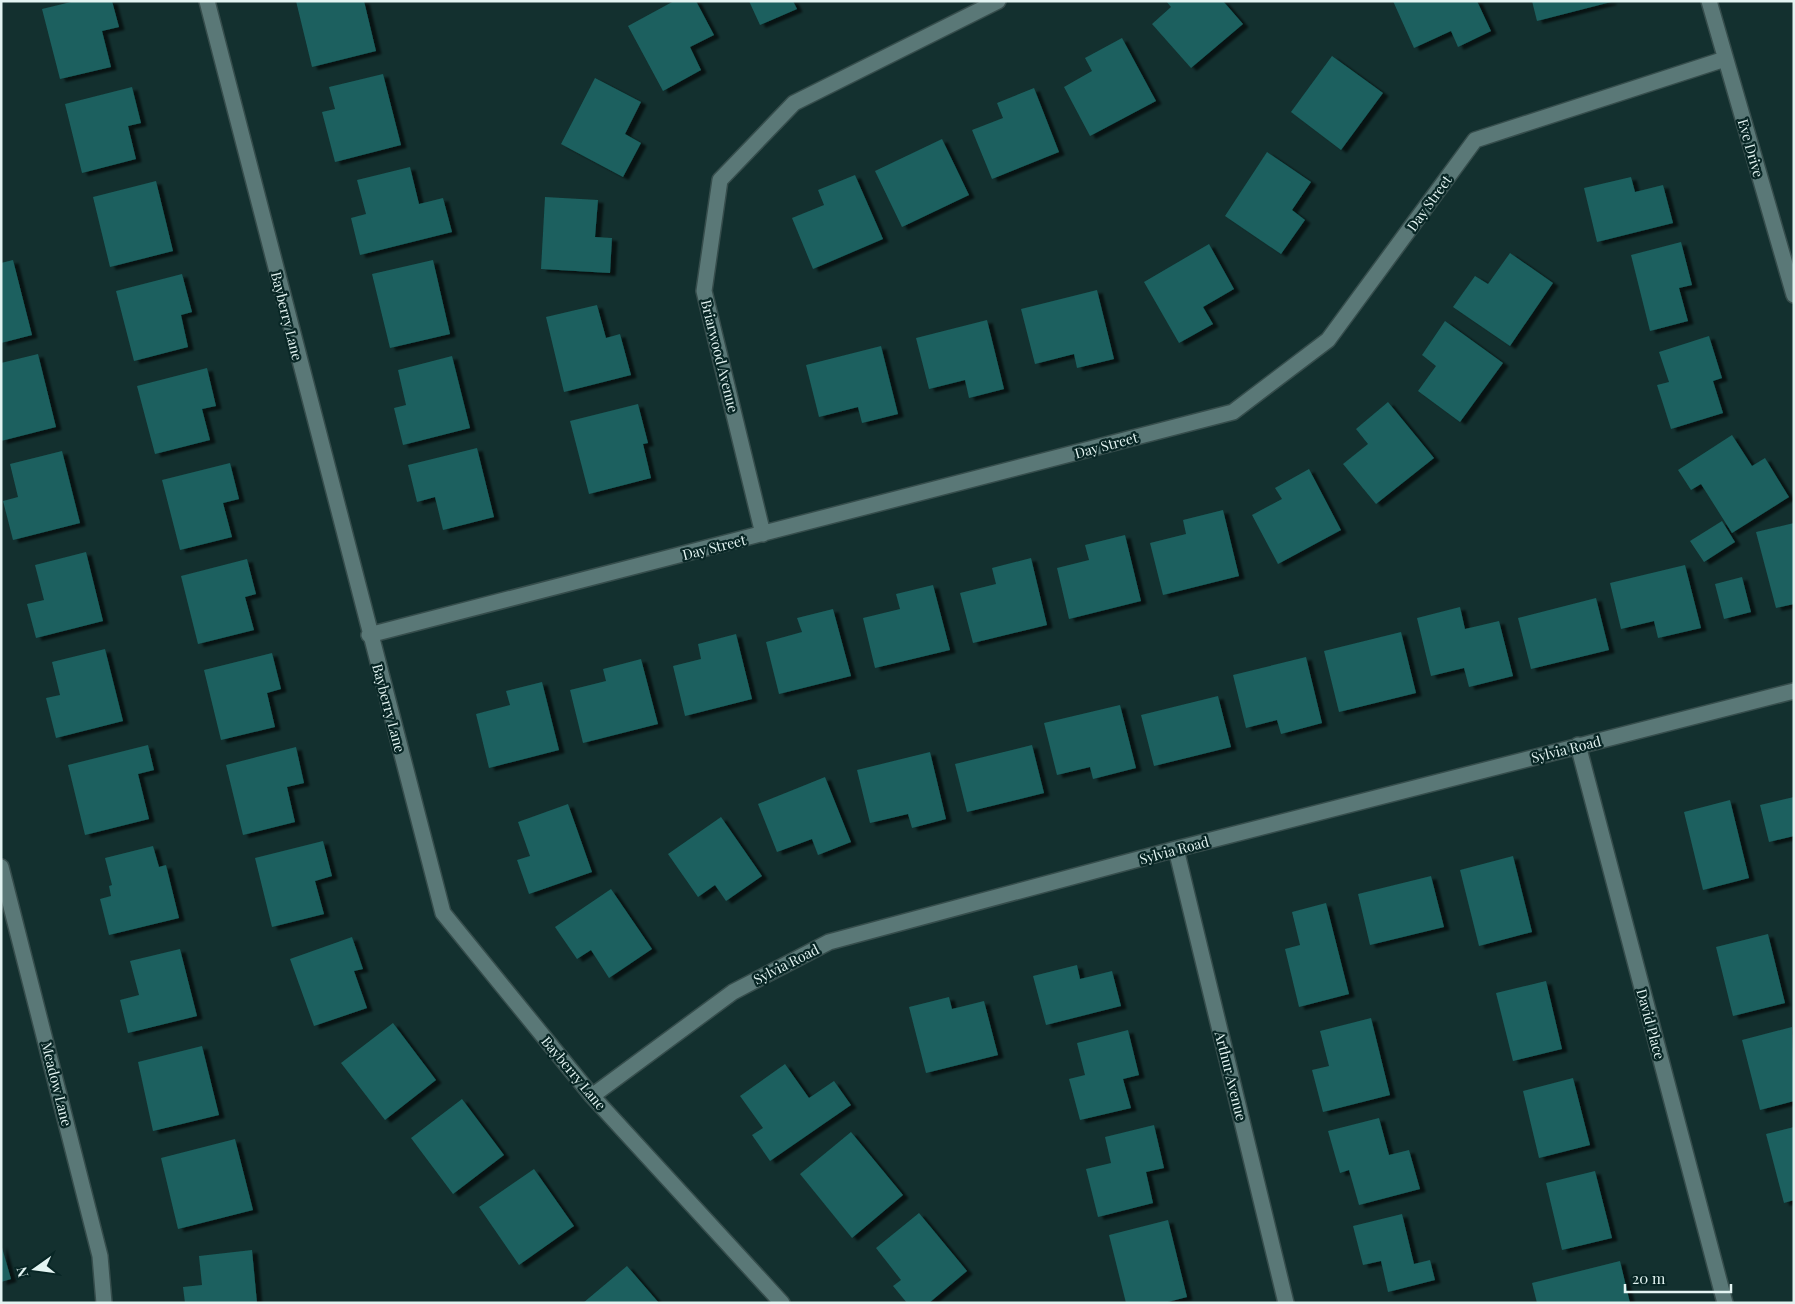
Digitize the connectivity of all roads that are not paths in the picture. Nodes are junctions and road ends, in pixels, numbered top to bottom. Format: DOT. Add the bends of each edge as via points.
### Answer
graph roads {
  1 [pos="207,1"];
  2 [pos="998,1"];
  3 [pos="1709,1"];
  4 [pos="1725,59"];
  5 [pos="1794,295"];
  6 [pos="763,534"];
  7 [pos="370,635"];
  8 [pos="1794,691"];
  9 [pos="1578,746"];
  10 [pos="1176,849"];
  11 [pos="1,867"];
  12 [pos="592,1096"];
  13 [pos="104,1303"];
  14 [pos="782,1303"];
  15 [pos="1286,1303"];
  16 [pos="1725,1303"];
  1 -- 7 [label="street, Bayberry Lane"];
  2 -- 6 [label="street, Briarwood Avenue" via="794,103 720,180 704,291"];
  3 -- 4 [label="street, Eve Drive"];
  4 -- 5 [label="street, Eve Drive"];
  4 -- 6 [label="street, Day Street" via="1475,140 1328,340 1232,412"];
  6 -- 7 [label="street, Day Street"];
  7 -- 12 [label="street, Bayberry Lane" via="442,913"];
  8 -- 9 [label="street, Sylvia Road"];
  9 -- 10 [label="street, Sylvia Road"];
  9 -- 16 [label="street, David Place"];
  10 -- 12 [label="street, Sylvia Road" via="829,942 733,992"];
  10 -- 15 [label="street, Arthur Avenue"];
  11 -- 13 [label="street, Meadow Lane" via="100,1256"];
  12 -- 14 [label="street, Bayberry Lane"];
}
